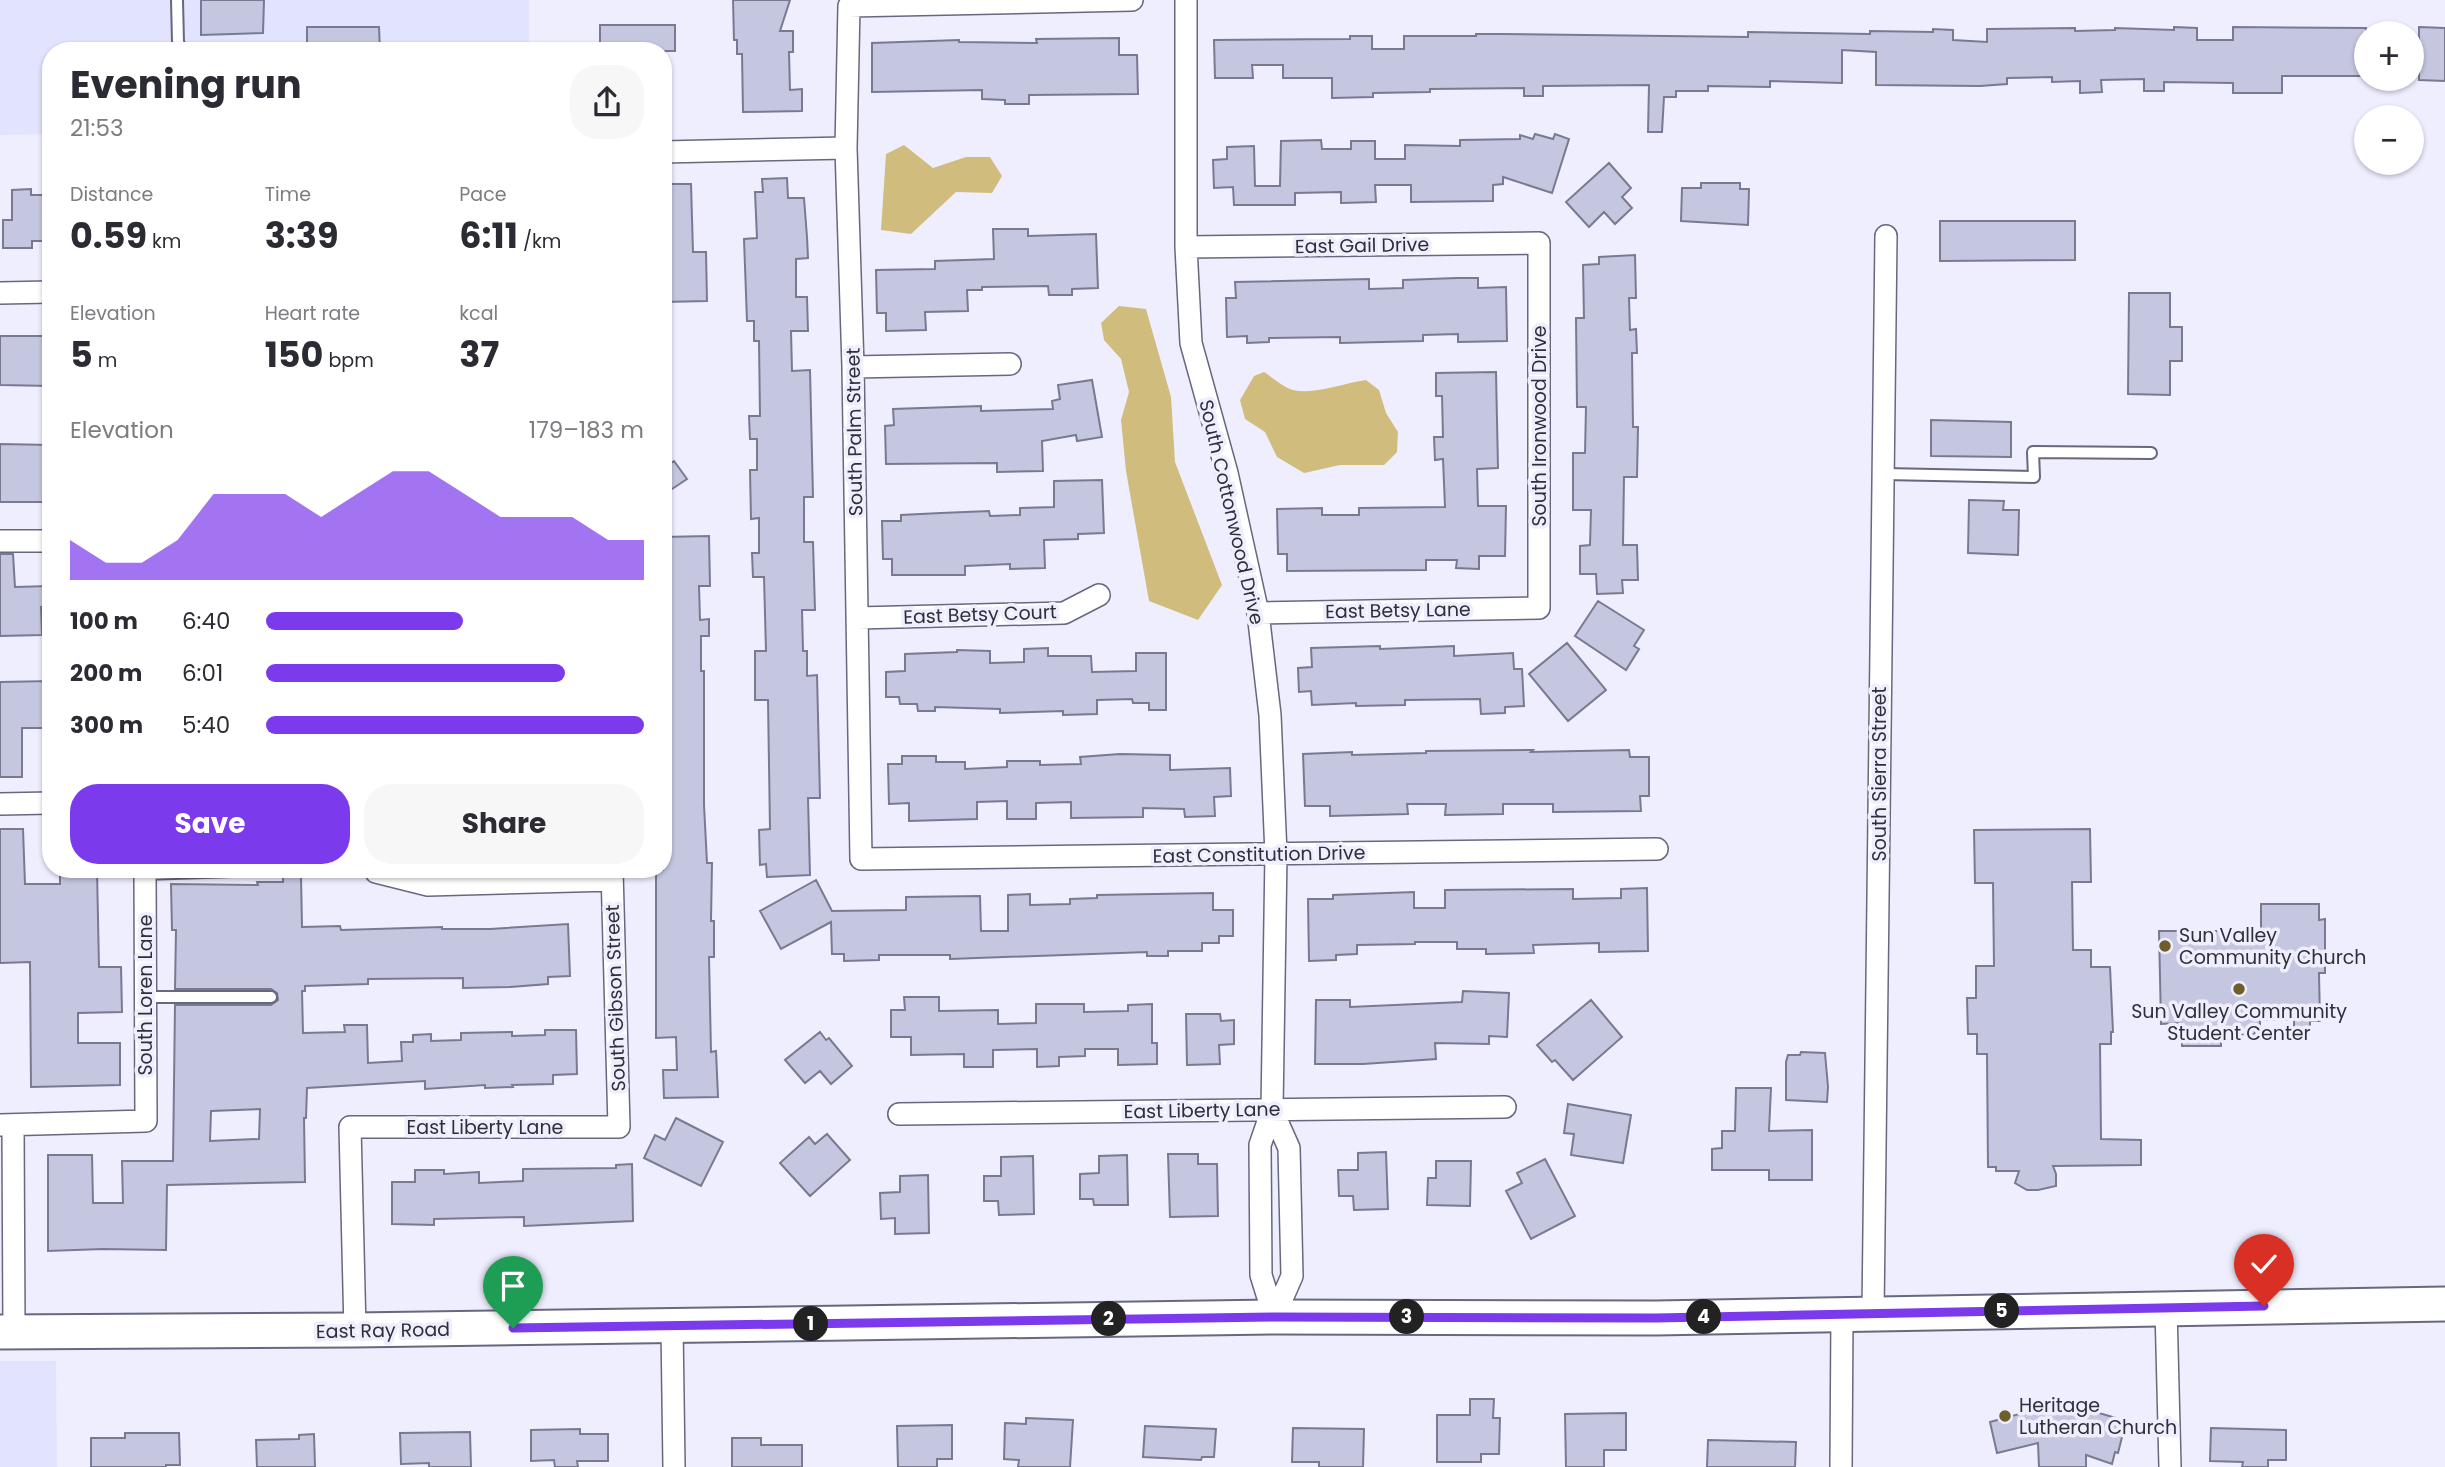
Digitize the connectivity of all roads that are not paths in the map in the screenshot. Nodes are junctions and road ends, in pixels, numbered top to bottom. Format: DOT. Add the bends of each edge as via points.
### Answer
graph roads {
  1 [pos="177,0"];
  2 [pos="1132,0"];
  3 [pos="1186,0"];
  4 [pos="178,42"];
  5 [pos="846,148"];
  6 [pos="672,152"];
  7 [pos="1886,236"];
  8 [pos="1539,243"];
  9 [pos="1186,247"];
  10 [pos="42,292"];
  11 [pos="0,293"];
  12 [pos="1010,364"];
  13 [pos="853,367"];
  14 [pos="2151,453"];
  15 [pos="1884,474"];
  16 [pos="0,541"];
  17 [pos="42,541"];
  18 [pos="1098,595"];
  19 [pos="1539,608"];
  20 [pos="1258,613"];
  21 [pos="858,618"];
  22 [pos="42,803"];
  23 [pos="0,804"];
  24 [pos="1657,849"];
  25 [pos="1276,854"];
  26 [pos="861,859"];
  27 [pos="145,878"];
  28 [pos="400,878"];
  29 [pos="557,878"];
  30 [pos="612,878"];
  31 [pos="145,997"];
  32 [pos="271,997"];
  33 [pos="1505,1107"];
  34 [pos="1272,1110"];
  35 [pos="899,1114"];
  36 [pos="6,1125"];
  37 [pos="619,1127"];
  38 [pos="2445,1304"];
  39 [pos="2166,1308"];
  40 [pos="1858,1313"];
  41 [pos="1274,1317"];
  42 [pos="673,1326"];
  43 [pos="355,1330"];
  44 [pos="7,1332"];
  45 [pos="674,1467"];
  46 [pos="1841,1467"];
  47 [pos="2170,1467"];
  1 -- 4 [label="lane"];
  2 -- 5 [label="street, South Palm Street" via="849,6"];
  3 -- 9 [label="street, South Cottonwood Drive"];
  5 -- 6 [label="street"];
  5 -- 13 [label="street, South Palm Street"];
  7 -- 15 [label="street, South Sierra Street"];
  8 -- 9 [label="street, East Gail Drive"];
  8 -- 19 [label="street, South Ironwood Drive"];
  9 -- 20 [label="street, South Cottonwood Drive" via="1191,343 1227,473"];
  10 -- 11 [label="street"];
  12 -- 13 [label="street"];
  13 -- 21 [label="street, South Palm Street"];
  14 -- 15 [label="lane" via="2033,452 2034,477"];
  15 -- 40 [label="street, South Sierra Street"];
  16 -- 17 [label="street"];
  18 -- 21 [label="street, East Betsy Court" via="1064,613"];
  19 -- 20 [label="street, East Betsy Lane"];
  20 -- 25 [label="street, South Cottonwood Drive" via="1270,715"];
  21 -- 26 [label="street, South Palm Street"];
  22 -- 23 [label="street"];
  24 -- 25 [label="street, East Constitution Drive"];
  25 -- 26 [label="street, East Constitution Drive"];
  25 -- 34 [label="street, South Cottonwood Drive"];
  27 -- 31 [label="street, South Loren Lane"];
  28 -- 29 [label="street" via="428,885"];
  30 -- 37 [label="street, South Gibson Street"];
  31 -- 32 [label="lane"];
  31 -- 36 [label="street, South Loren Lane" via="146,1121"];
  33 -- 34 [label="street, East Liberty Lane"];
  34 -- 35 [label="street, East Liberty Lane"];
  34 -- 41 [label="street, South Cottonwood Drive" via="1260,1145 1260,1173 1261,1275"];
  34 -- 41 [label="street, South Cottonwood Drive" via="1289,1148 1292,1276"];
  36 -- 44 [label="street"];
  37 -- 43 [label="street, East Liberty Lane" via="350,1127"];
  38 -- 39 [label="main road, East Ray Road"];
  39 -- 40 [label="main road, East Ray Road"];
  39 -- 47 [label="street"];
  40 -- 41 [label="main road, East Ray Road" via="1656,1318"];
  40 -- 46 [label="street, South Sierra Street"];
  41 -- 42 [label="main road, East Ray Road"];
  42 -- 43 [label="main road, East Ray Road"];
  42 -- 45 [label="street"];
  43 -- 44 [label="main road, East Ray Road"];
}
